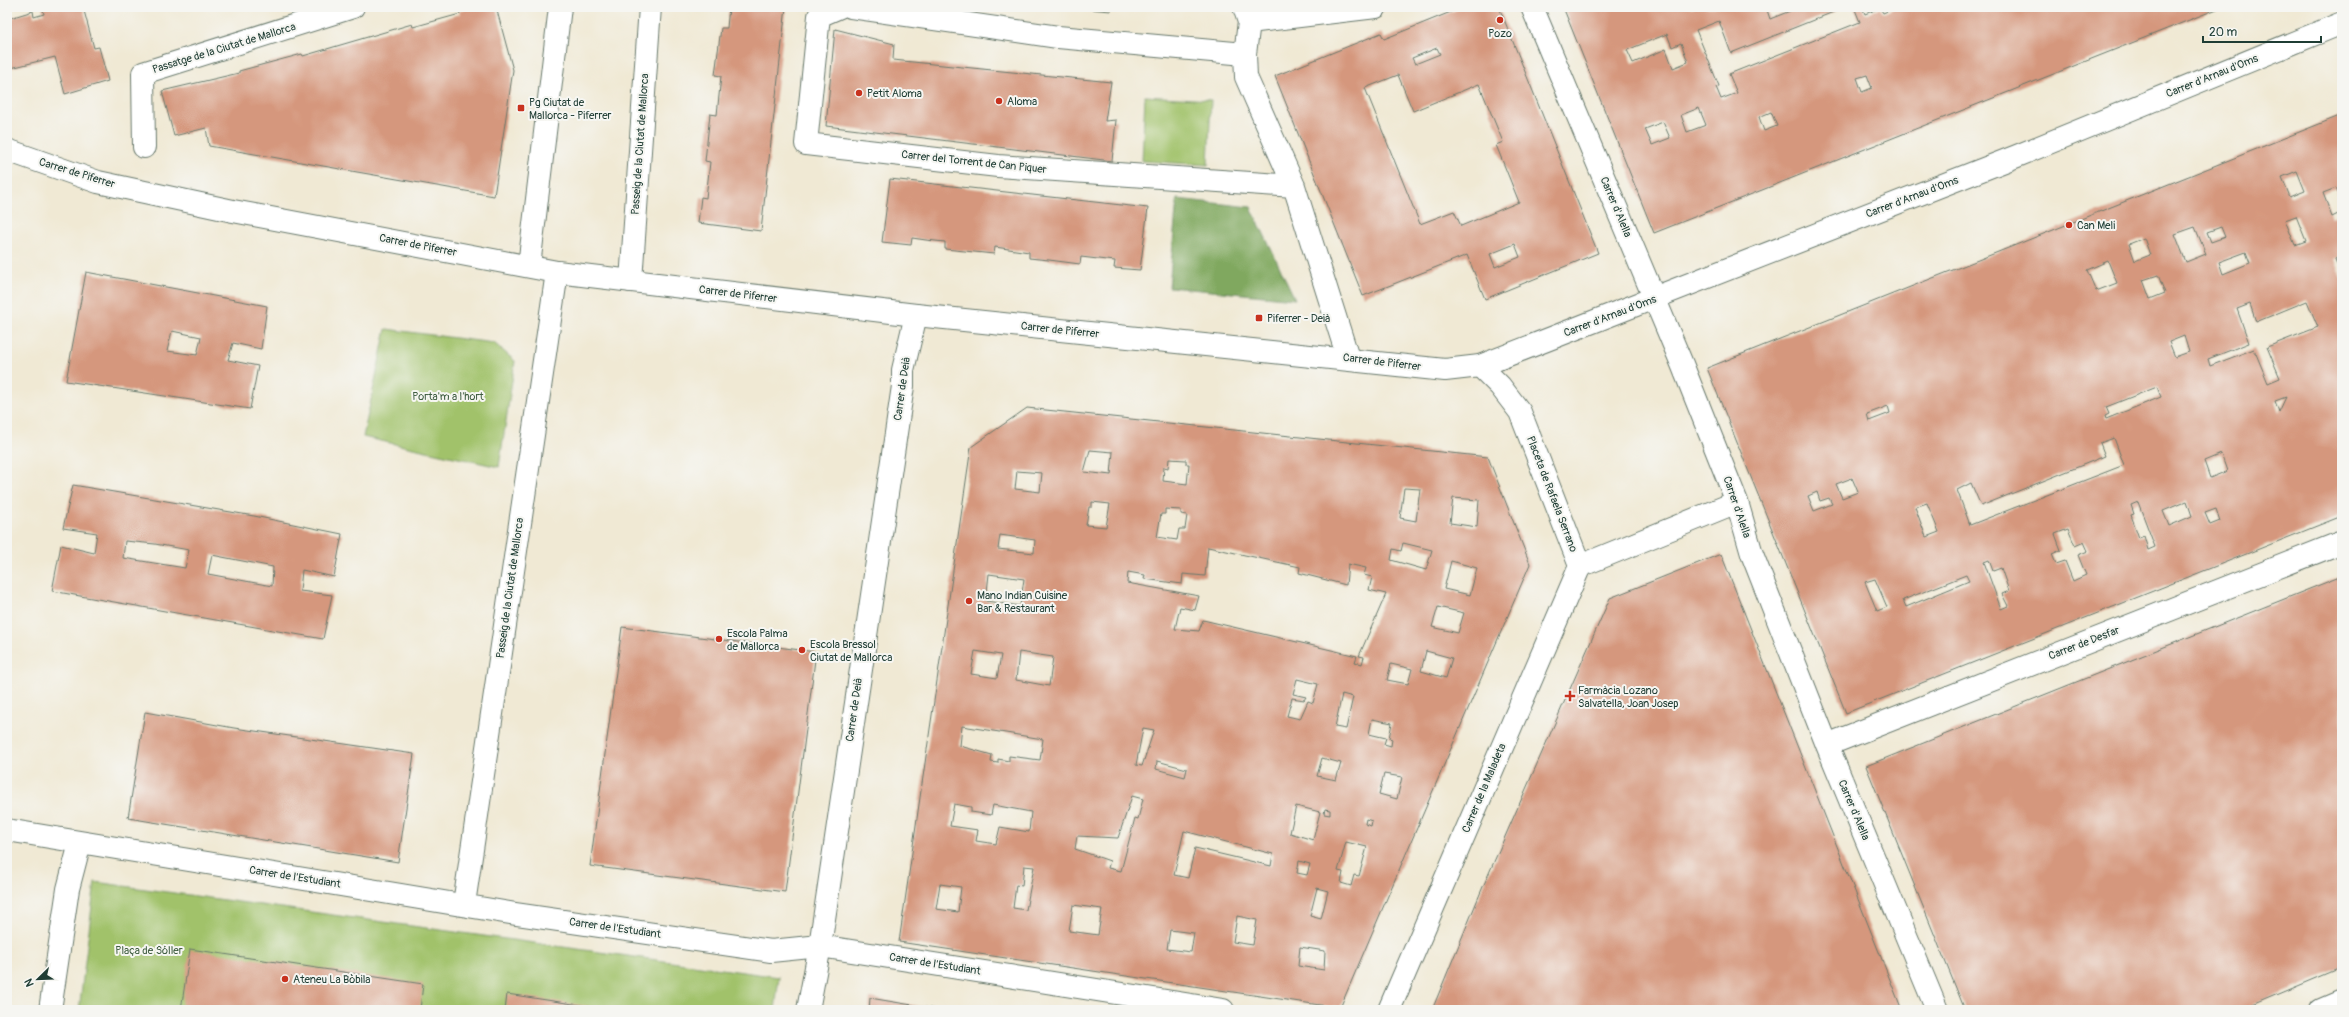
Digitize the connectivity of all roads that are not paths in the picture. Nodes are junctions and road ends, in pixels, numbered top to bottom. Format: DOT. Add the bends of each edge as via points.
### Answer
graph roads {
  1 [pos="353,7"];
  2 [pos="560,7"];
  3 [pos="650,7"];
  4 [pos="840,7"];
  5 [pos="851,7"];
  6 [pos="1376,7"];
  7 [pos="1532,7"];
  8 [pos="1247,14"];
  9 [pos="2342,23"];
  10 [pos="1245,54"];
  11 [pos="144,147"];
  12 [pos="7,150"];
  13 [pos="1294,186"];
  14 [pos="529,266"];
  15 [pos="557,272"];
  16 [pos="631,280"];
  17 [pos="1655,298"];
  18 [pos="916,315"];
  19 [pos="1348,358"];
  20 [pos="1480,366"];
  21 [pos="1737,502"];
  22 [pos="2342,542"];
  23 [pos="1580,566"];
  24 [pos="1827,745"];
  25 [pos="7,830"];
  26 [pos="80,843"];
  27 [pos="464,904"];
  28 [pos="820,946"];
  29 [pos="2342,1001"];
  30 [pos="50,1010"];
  31 [pos="808,1010"];
  32 [pos="1223,1010"];
  33 [pos="1389,1010"];
  34 [pos="1937,1010"];
  35 [pos="2321,1010"];
  1 -- 11 [label="street, Passatge de la Ciutat de Mallorca" via="143,73"];
  2 -- 14 [label="street"];
  3 -- 16 [label="street, Passeig de la Ciutat de Mallorca"];
  4 -- 13 [label="street, Carrer del Torrent de Can Piquer" via="819,16 806,144 998,166"];
  5 -- 10 [label="street" via="1058,37"];
  6 -- 8 [label="street"];
  7 -- 17 [label="street, Carrer d'Alella"];
  8 -- 10 [label="street"];
  9 -- 17 [label="street, Carrer d'Arnau d'Oms" via="2024,153"];
  10 -- 13 [label="street" via="1246,77"];
  12 -- 14 [label="street, Carrer de Piferrer" via="98,182 233,211"];
  13 -- 19 [label="street"];
  14 -- 15 [label="street, Carrer de Piferrer"];
  15 -- 16 [label="street, Carrer de Piferrer"];
  15 -- 27 [label="street, Passeig de la Ciutat de Mallorca"];
  16 -- 18 [label="street, Carrer de Piferrer"];
  17 -- 20 [label="street, Carrer d'Arnau d'Oms"];
  17 -- 21 [label="street, Carrer d'Alella"];
  18 -- 19 [label="street, Carrer de Piferrer"];
  18 -- 28 [label="street, Carrer de Deià" via="903,370 902,394"];
  19 -- 20 [label="street, Carrer de Piferrer" via="1445,370"];
  20 -- 23 [label="street, Placeta de Rafaela Serrano" via="1520,412"];
  21 -- 23 [label="street, Placeta de Rafaela Serrano"];
  21 -- 24 [label="street, Carrer d'Alella" via="1752,554"];
  22 -- 24 [label="street, Carrer de Desfar"];
  23 -- 33 [label="street, Carrer de la Maladeta"];
  24 -- 34 [label="street, Carrer d'Alella"];
  25 -- 26 [label="street, Carrer de l'Estudiant"];
  26 -- 27 [label="street, Carrer de l'Estudiant"];
  26 -- 30 [label="street" via="68,889"];
  27 -- 28 [label="street, Carrer de l'Estudiant" via="771,952"];
  28 -- 31 [label="street, Carrer de Deià"];
  28 -- 32 [label="street, Carrer de l'Estudiant"];
  29 -- 35 [label="street"];
}
